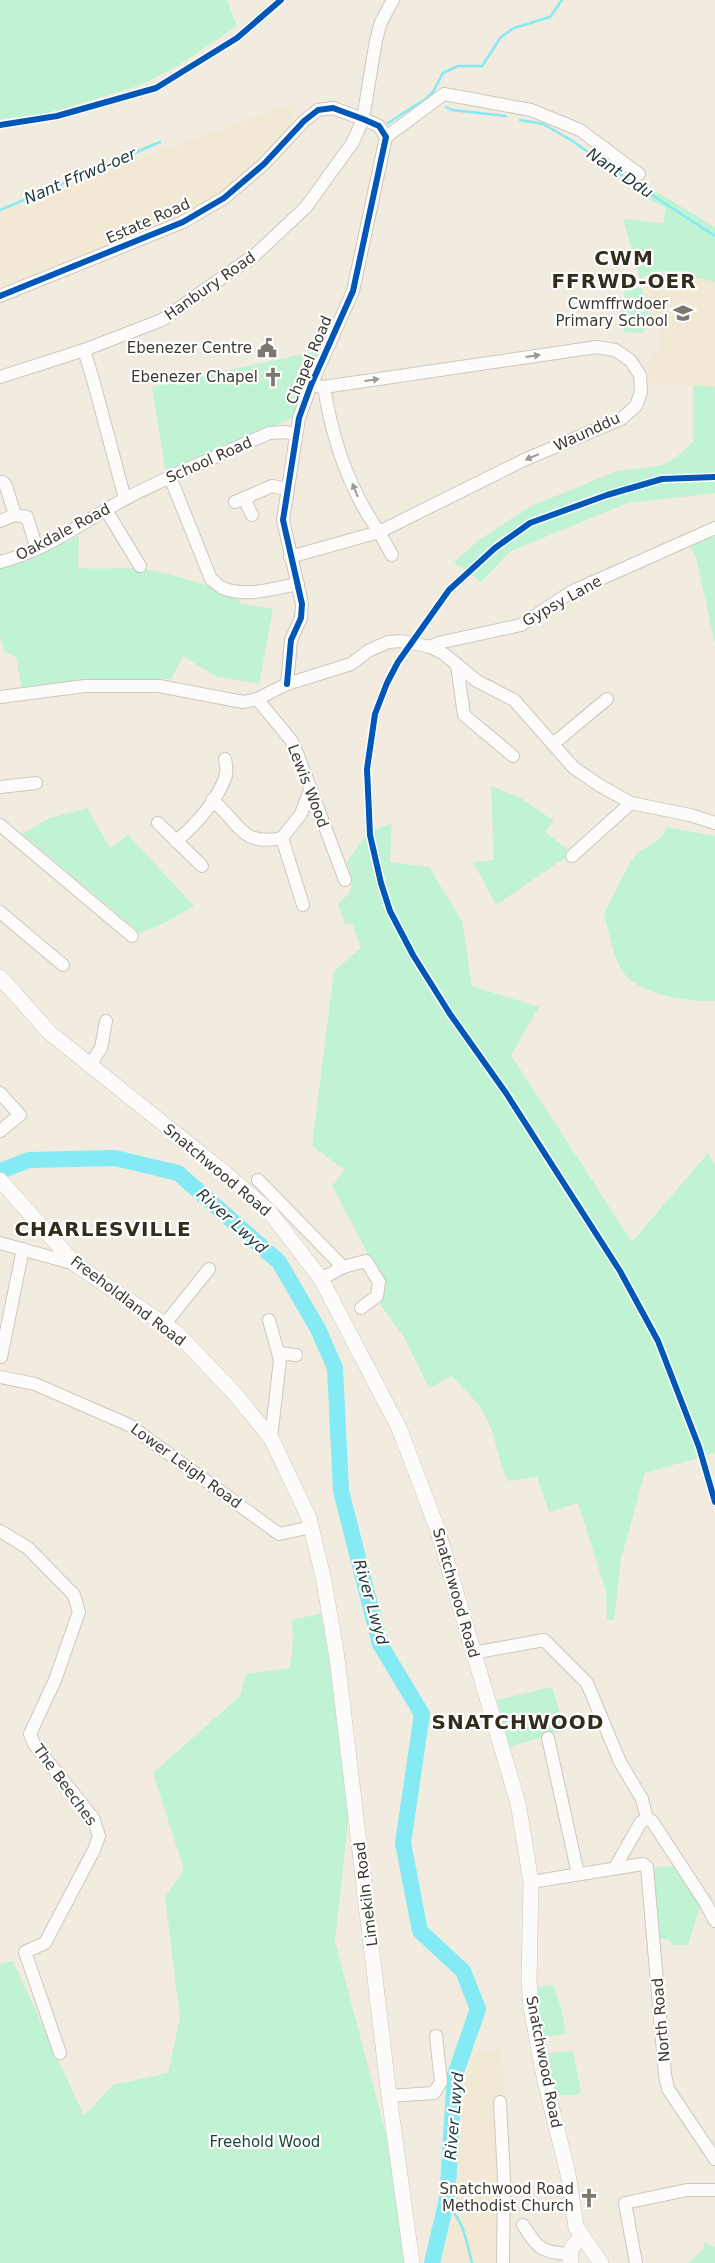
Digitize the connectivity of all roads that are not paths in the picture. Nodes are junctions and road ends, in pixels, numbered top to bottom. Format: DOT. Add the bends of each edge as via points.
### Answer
graph roads {
  1 [pos="393,0"];
  2 [pos="363,119"];
  3 [pos="386,137"];
  4 [pos="639,174"];
  5 [pos="0,296"];
  6 [pos="84,350"];
  7 [pos="0,377"];
  8 [pos="317,386"];
  9 [pos="296,435"];
  10 [pos="167,479"];
  11 [pos="0,482"];
  12 [pos="287,488"];
  13 [pos="125,500"];
  14 [pos="106,510"];
  15 [pos="252,515"];
  16 [pos="15,516"];
  17 [pos="0,521"];
  18 [pos="715,528"];
  19 [pos="379,532"];
  20 [pos="37,549"];
  21 [pos="392,555"];
  22 [pos="290,557"];
  23 [pos="0,562"];
  24 [pos="140,566"];
  25 [pos="298,584"];
  26 [pos="428,647"];
  27 [pos="456,664"];
  28 [pos="288,684"];
  29 [pos="0,697"];
  30 [pos="258,699"];
  31 [pos="608,699"];
  32 [pos="553,744"];
  33 [pos="513,756"];
  34 [pos="225,759"];
  35 [pos="36,783"];
  36 [pos="0,787"];
  37 [pos="310,790"];
  38 [pos="212,800"];
  39 [pos="631,803"];
  40 [pos="158,823"];
  41 [pos="715,823"];
  42 [pos="0,826"];
  43 [pos="282,838"];
  44 [pos="176,841"];
  45 [pos="572,856"];
  46 [pos="202,866"];
  47 [pos="345,880"];
  48 [pos="303,905"];
  49 [pos="0,912"];
  50 [pos="132,936"];
  51 [pos="63,965"];
  52 [pos="0,977"];
  53 [pos="106,1021"];
  54 [pos="90,1065"];
  55 [pos="0,1093"];
  56 [pos="0,1131"];
  57 [pos="0,1180"];
  58 [pos="258,1180"];
  59 [pos="0,1243"];
  60 [pos="23,1249"];
  61 [pos="74,1264"];
  62 [pos="343,1267"];
  63 [pos="209,1269"];
  64 [pos="321,1279"];
  65 [pos="361,1308"];
  66 [pos="269,1320"];
  67 [pos="164,1325"];
  68 [pos="279,1353"];
  69 [pos="296,1355"];
  70 [pos="1,1357"];
  71 [pos="0,1377"];
  72 [pos="271,1438"];
  73 [pos="312,1527"];
  74 [pos="0,1531"];
  75 [pos="473,1653"];
  76 [pos="548,1738"];
  77 [pos="647,1819"];
  78 [pos="618,1868"];
  79 [pos="578,1874"];
  80 [pos="531,1882"];
  81 [pos="715,1921"];
  82 [pos="436,2036"];
  83 [pos="60,2053"];
  84 [pos="389,2096"];
  85 [pos="500,2102"];
  86 [pos="715,2160"];
  87 [pos="714,2190"];
  88 [pos="523,2224"];
  89 [pos="582,2237"];
  90 [pos="570,2259"];
  91 [pos="412,2263"];
  92 [pos="503,2263"];
  93 [pos="601,2263"];
  94 [pos="636,2263"];
  1 -- 2 [label="street, Hanbury Road" via="376,40"];
  2 -- 3 [label="street" via="379,126"];
  2 -- 5 [label="street, Estate Road" via="333,108 318,110 264,164 208,208 183,222"];
  2 -- 6 [label="street, Hanbury Road" via="353,142 306,207 256,254 162,320"];
  3 -- 4 [label="street" via="444,94 531,110 580,130"];
  3 -- 8 [label="street, Chapel Road" via="353,291"];
  6 -- 7 [label="street, Hanbury Road"];
  6 -- 13 [label="street"];
  8 -- 9 [label="street, Chapel Road" via="299,418"];
  19 -- 8 [label="street, one-way" via="362,508"];
  8 -- 19 [label="street, Waunddu, one-way" via="597,347 615,350 630,360 640,375 641,392 636,406 621,419 524,460"];
  9 -- 10 [label="street, School Road" via="269,433"];
  9 -- 12 [label="street, Chapel Road"];
  10 -- 13 [label="street, School Road"];
  10 -- 25 [label="street" via="172,482 211,578 223,588 263,591"];
  11 -- 16 [label="street" via="6,486"];
  12 -- 15 [label="street" via="272,486 240,500"];
  12 -- 22 [label="street, Chapel Road" via="283,520"];
  13 -- 14 [label="street, Oakdale Road"];
  14 -- 20 [label="street, Oakdale Road"];
  14 -- 24 [label="street"];
  16 -- 17 [label="street"];
  16 -- 20 [label="street" via="27,516"];
  18 -- 26 [label="street, Gypsy Lane" via="571,592 521,625"];
  19 -- 21 [label="street"];
  19 -- 22 [label="street"];
  20 -- 23 [label="street, Oakdale Road"];
  22 -- 25 [label="street, Chapel Road"];
  25 -- 28 [label="street, Chapel Road" via="301,618 291,640"];
  26 -- 27 [label="street"];
  26 -- 28 [label="street" via="388,642 351,664"];
  27 -- 32 [label="street" via="477,681 514,700"];
  27 -- 33 [label="street" via="464,715"];
  28 -- 30 [label="street"];
  29 -- 30 [label="street" via="95,686 159,686 244,702"];
  30 -- 37 [label="street, Lewis Wood" via="291,740"];
  31 -- 32 [label="street"];
  32 -- 39 [label="street" via="574,768"];
  34 -- 38 [label="street" via="226,774"];
  35 -- 36 [label="street"];
  37 -- 43 [label="street" via="301,814"];
  37 -- 47 [label="street, Lewis Wood"];
  38 -- 43 [label="street" via="246,836 257,840"];
  38 -- 44 [label="street" via="188,832"];
  39 -- 41 [label="street"];
  39 -- 45 [label="street"];
  40 -- 44 [label="street"];
  42 -- 50 [label="street"];
  43 -- 48 [label="street"];
  44 -- 46 [label="street"];
  49 -- 51 [label="street"];
  52 -- 54 [label="main road, Snatchwood Road" via="50,1033"];
  53 -- 54 [label="street" via="101,1048"];
  54 -- 64 [label="main road, Snatchwood Road" via="269,1211"];
  55 -- 56 [label="street" via="20,1115"];
  57 -- 61 [label="main road, Freeholdland Road"];
  58 -- 62 [label="street"];
  59 -- 60 [label="street"];
  60 -- 61 [label="street"];
  60 -- 70 [label="street"];
  61 -- 67 [label="main road, Freeholdland Road"];
  62 -- 64 [label="street"];
  62 -- 65 [label="street" via="366,1261 380,1282 377,1296"];
  63 -- 67 [label="street"];
  64 -- 75 [label="main road, Snatchwood Road" via="400,1428 437,1528"];
  66 -- 68 [label="street"];
  67 -- 72 [label="main road, Freeholdland Road" via="177,1333 229,1387"];
  68 -- 69 [label="street"];
  68 -- 72 [label="street"];
  71 -- 73 [label="street, Lower Leigh Road" via="35,1384 129,1425 279,1534"];
  72 -- 73 [label="main road, Freeholdland Road"];
  73 -- 84 [label="main road, Limekiln Road" via="337,1658"];
  74 -- 83 [label="street, The Beeches" via="28,1548 74,1595 79,1612 55,1680 30,1734 34,1744 93,1818 99,1836 45,1943 25,1952"];
  75 -- 77 [label="street" via="544,1640 587,1683 620,1762 642,1799"];
  75 -- 80 [label="main road, Snatchwood Road" via="518,1803"];
  76 -- 79 [label="street"];
  77 -- 78 [label="street" via="636,1830 616,1864"];
  77 -- 81 [label="street" via="652,1821"];
  78 -- 79 [label="street"];
  78 -- 86 [label="street, North Road" via="643,1864 647,1867 668,2089"];
  79 -- 80 [label="street"];
  80 -- 89 [label="main road, Snatchwood Road" via="529,1980 532,2007 545,2081 568,2174 572,2211"];
  82 -- 84 [label="street" via="441,2082 434,2093"];
  84 -- 91 [label="main road, Limekiln Road"];
  85 -- 92 [label="street" via="504,2178"];
  87 -- 94 [label="street" via="687,2190 625,2203"];
  88 -- 90 [label="street" via="537,2247"];
  89 -- 90 [label="main road" via="573,2244"];
  89 -- 93 [label="main road, Snatchwood Road"];
}
